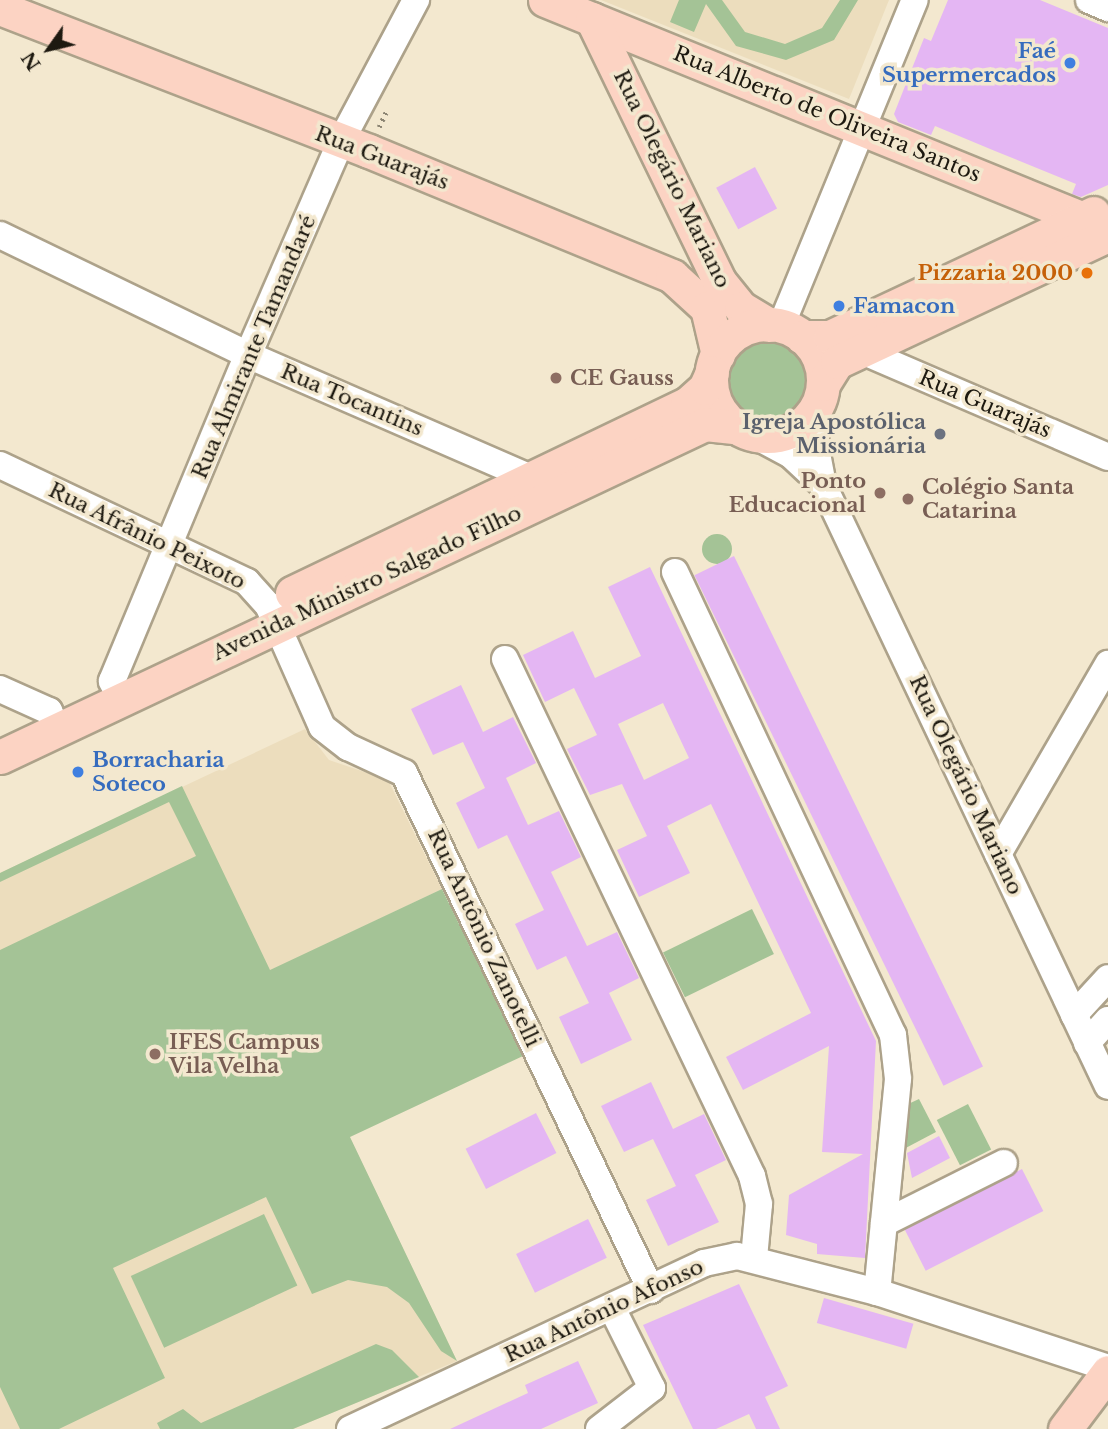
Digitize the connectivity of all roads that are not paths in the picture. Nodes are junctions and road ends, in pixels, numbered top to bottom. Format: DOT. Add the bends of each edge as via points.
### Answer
graph roads {
  1 [pos="416,0"];
  2 [pos="545,0"];
  3 [pos="915,0"];
  4 [pos="1089,0"];
  5 [pos="0,8"];
  6 [pos="1108,8"];
  7 [pos="592,19"];
  8 [pos="863,127"];
  9 [pos="341,141"];
  10 [pos="1101,222"];
  11 [pos="0,235"];
  12 [pos="700,241"];
  13 [pos="660,271"];
  14 [pos="784,329"];
  15 [pos="862,351"];
  16 [pos="248,355"];
  17 [pos="715,363"];
  18 [pos="821,393"];
  19 [pos="744,430"];
  20 [pos="1108,457"];
  21 [pos="0,465"];
  22 [pos="823,485"];
  23 [pos="538,488"];
  24 [pos="172,544"];
  25 [pos="675,572"];
  26 [pos="272,615"];
  27 [pos="505,659"];
  28 [pos="1108,664"];
  29 [pos="0,689"];
  30 [pos="117,690"];
  31 [pos="53,720"];
  32 [pos="0,734"];
  33 [pos="0,757"];
  34 [pos="998,854"];
  35 [pos="1108,978"];
  36 [pos="1074,1015"];
  37 [pos="1108,1020"];
  38 [pos="1087,1043"];
  39 [pos="1108,1086"];
  40 [pos="1004,1163"];
  41 [pos="884,1223"];
  42 [pos="754,1258"];
  43 [pos="651,1290"];
  44 [pos="877,1292"];
  45 [pos="612,1308"];
  46 [pos="1108,1370"];
  47 [pos="350,1429"];
  48 [pos="599,1429"];
  49 [pos="1065,1429"];
  1 -- 9 [label="street, Rua Almirante Tamandaré"];
  2 -- 7 [label="main road, Rua Alberto de Oliveira Santos"];
  3 -- 8 [label="street"];
  4 -- 6 [label="street"];
  5 -- 9 [label="main road, Rua Guarajás"];
  7 -- 8 [label="main road, Rua Alberto de Oliveira Santos"];
  7 -- 12 [label="main road, Rua Olegário Mariano"];
  8 -- 10 [label="main road, Rua Alberto de Oliveira Santos"];
  8 -- 14 [label="street"];
  9 -- 13 [label="main road, Rua Guarajás"];
  9 -- 16 [label="street, Rua Almirante Tamandaré"];
  10 -- 14 [label="main road" via="830,337"];
  10 -- 15 [label="main road"];
  11 -- 16 [label="street, Rua Tocantins"];
  12 -- 13 [label="main road" via="686,264"];
  12 -- 14 [label="main road, Rua Olegário Mariano" via="729,295"];
  13 -- 17 [label="main road, Rua Guarajás" via="686,284 703,302 714,323"];
  14 -- 17 [label="main road" via="743,330"];
  14 -- 18 [label="main road" via="818,358"];
  15 -- 18 [label="main road" via="833,366"];
  15 -- 20 [label="street, Rua Guarajás"];
  16 -- 23 [label="street, Rua Tocantins"];
  16 -- 24 [label="street, Rua Almirante Tamandaré"];
  17 -- 19 [label="main road" via="715,398"];
  17 -- 23 [label="main road, Avenida Ministro Salgado Filho" via="705,388 687,404"];
  18 -- 19 [label="main road" via="796,428 770,436"];
  18 -- 22 [label="street, Rua Olegário Mariano" via="816,443"];
  19 -- 22 [label="street, Rua Olegário Mariano" via="791,455"];
  19 -- 23 [label="main road, Avenida Ministro Salgado Filho" via="705,424"];
  21 -- 24 [label="street, Rua Afrânio Peixoto"];
  22 -- 34 [label="street, Rua Olegário Mariano"];
  23 -- 26 [label="main road, Avenida Ministro Salgado Filho"];
  24 -- 26 [label="street, Rua Afrânio Peixoto" via="247,582"];
  24 -- 30 [label="street, Rua Almirante Tamandaré"];
  25 -- 41 [label="street" via="893,1035 898,1079"];
  26 -- 30 [label="main road, Avenida Ministro Salgado Filho"];
  26 -- 43 [label="street, Rua Antônio Zanotelli" via="322,726 348,747 394,765 411,784"];
  27 -- 42 [label="street" via="752,1176 759,1204"];
  28 -- 34 [label="street"];
  29 -- 31 [label="street"];
  30 -- 31 [label="main road, Avenida Ministro Salgado Filho"];
  31 -- 32 [label="main road, Avenida Ministro Salgado Filho"];
  31 -- 33 [label="main road, Avenida Ministro Salgado Filho"];
  34 -- 36 [label="street, Rua Olegário Mariano"];
  35 -- 36 [label="street"];
  36 -- 38 [label="street, Rua Olegário Mariano"];
  37 -- 38 [label="street"];
  38 -- 39 [label="street, Rua Olegário Mariano"];
  40 -- 41 [label="street"];
  41 -- 44 [label="street"];
  42 -- 43 [label="street, Rua Antônio Afonso" via="704,1263"];
  42 -- 44 [label="street, Rua Antônio Afonso"];
  43 -- 45 [label="street, Rua Antônio Afonso"];
  44 -- 46 [label="street, Rua Antônio Afonso"];
  45 -- 47 [label="street, Rua Antônio Afonso"];
  45 -- 48 [label="street" via="652,1388"];
  46 -- 49 [label="main road"];
}
